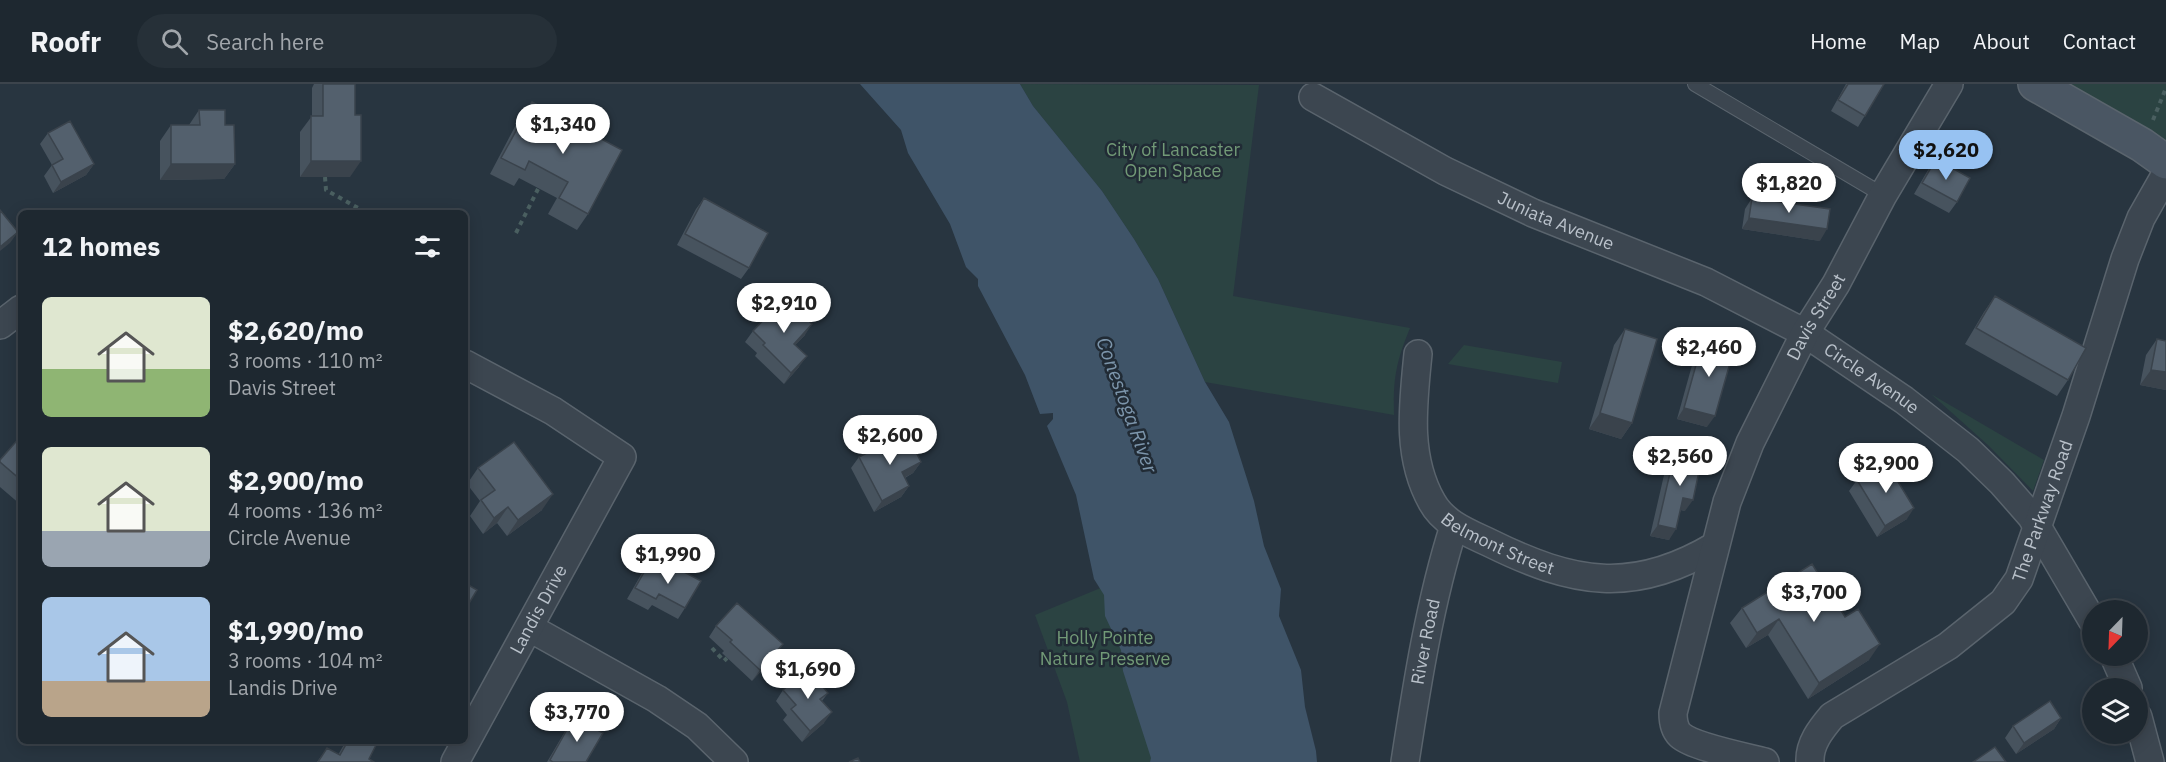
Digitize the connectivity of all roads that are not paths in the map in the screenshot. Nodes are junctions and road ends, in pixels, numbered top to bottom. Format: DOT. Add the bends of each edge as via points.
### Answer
graph roads {
  1 [pos="1695,84"];
  2 [pos="1949,84"];
  3 [pos="2035,84"];
  4 [pos="1313,97"];
  5 [pos="2166,162"];
  6 [pos="2166,174"];
  7 [pos="1883,195"];
  8 [pos="18,311"];
  9 [pos="0,325"];
  10 [pos="1805,333"];
  11 [pos="1418,354"];
  12 [pos="468,366"];
  13 [pos="1454,526"];
  14 [pos="2037,529"];
  15 [pos="1715,546"];
  16 [pos="2082,603"];
  17 [pos="530,628"];
  18 [pos="468,739"];
  19 [pos="465,744"];
  20 [pos="2145,744"];
  21 [pos="455,762"];
  22 [pos="734,762"];
  23 [pos="1405,762"];
  24 [pos="1765,762"];
  25 [pos="1810,762"];
  26 [pos="2150,762"];
  1 -- 7 [label="lane"];
  2 -- 7 [label="street, Davis Street"];
  3 -- 5 [label="main road"];
  4 -- 10 [label="street, Juniata Avenue" via="1445,171 1533,213 1706,282"];
  6 -- 14 [label="street, The Parkway Road" via="2141,218 2126,259"];
  7 -- 10 [label="street, Davis Street"];
  8 -- 9 [label="street"];
  10 -- 14 [label="street, Circle Avenue" via="1904,400 1968,450 2031,516"];
  10 -- 15 [label="street, Davis Street" via="1750,443"];
  11 -- 13 [label="street, Belmont Street" via="1413,402 1415,456 1432,503"];
  12 -- 17 [label="street, Landis Drive" via="553,411 622,457"];
  13 -- 15 [label="street, Belmont Street" via="1509,553 1590,579 1648,575 1690,561"];
  13 -- 23 [label="street, River Road" via="1432,613"];
  14 -- 16 [label="street, Circle Avenue"];
  14 -- 25 [label="street, The Parkway Road" via="2019,579 2002,602 1948,646 1832,716 1818,734"];
  15 -- 24 [label="street, Davis Street" via="1673,713 1674,725 1691,742"];
  17 -- 18 [label="street, Landis Drive"];
  17 -- 22 [label="street" via="657,699 698,726"];
  19 -- 21 [label="street, Landis Drive"];
  20 -- 26 [label="street"];
}
